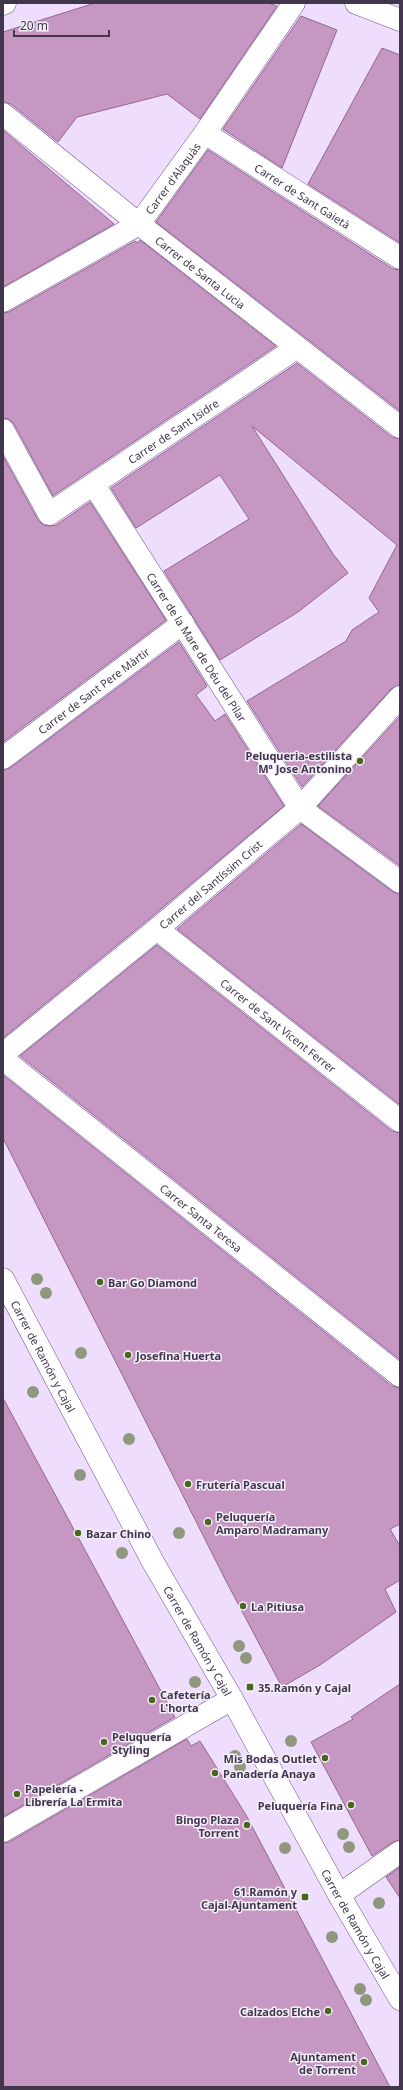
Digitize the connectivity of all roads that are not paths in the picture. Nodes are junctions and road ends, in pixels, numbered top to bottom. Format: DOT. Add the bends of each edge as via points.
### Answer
graph roads {
  1 [pos="294,3"];
  2 [pos="356,3"];
  3 [pos="400,20"];
  4 [pos="3,114"];
  5 [pos="205,133"];
  6 [pos="139,224"];
  7 [pos="400,258"];
  8 [pos="3,301"];
  9 [pos="296,348"];
  10 [pos="400,427"];
  11 [pos="3,430"];
  12 [pos="94,485"];
  13 [pos="183,623"];
  14 [pos="400,697"];
  15 [pos="3,758"];
  16 [pos="300,808"];
  17 [pos="400,882"];
  18 [pos="157,929"];
  19 [pos="3,1054"];
  20 [pos="3,1059"];
  21 [pos="400,1121"];
  22 [pos="3,1279"];
  23 [pos="400,1376"];
  24 [pos="232,1699"];
  25 [pos="3,1831"];
  26 [pos="400,1852"];
  27 [pos="339,1895"];
  28 [pos="400,1999"];
  1 -- 5 [label="street, Carrer d'Alaquàs"];
  2 -- 3 [label="street"];
  4 -- 6 [label="street, Carrer de Santa Lucia"];
  5 -- 6 [label="street, Carrer d'Alaquàs"];
  5 -- 7 [label="street, Carrer de Sant Gaietà"];
  6 -- 8 [label="street, Carrer d'Alaquàs"];
  6 -- 9 [label="street, Carrer de Santa Lucia"];
  9 -- 10 [label="street, Carrer de Santa Lucia"];
  9 -- 12 [label="street, Carrer de Sant Isidre"];
  11 -- 12 [label="street, Carrer de Sant Isidre" via="49,514"];
  12 -- 13 [label="street, Carrer de la Mare de Déu del Pilar"];
  13 -- 15 [label="street, Carrer de Sant Pere Màrtir"];
  13 -- 16 [label="street, Carrer de la Mare de Déu del Pilar"];
  14 -- 16 [label="street, Carrer del Santíssim Crist"];
  16 -- 17 [label="street"];
  16 -- 18 [label="street, Carrer del Santíssim Crist"];
  18 -- 19 [label="street, Carrer del Santíssim Crist"];
  18 -- 21 [label="street, Carrer de Sant Vicent Ferrer"];
  20 -- 23 [label="street, Carrer Santa Teresa"];
  22 -- 24 [label="street, Carrer de Ramón y Cajal" via="153,1562"];
  24 -- 25 [label="street"];
  24 -- 27 [label="street, Carrer de Ramón y Cajal"];
  26 -- 27 [label="street"];
  27 -- 28 [label="street, Carrer de Ramón y Cajal"];
}
